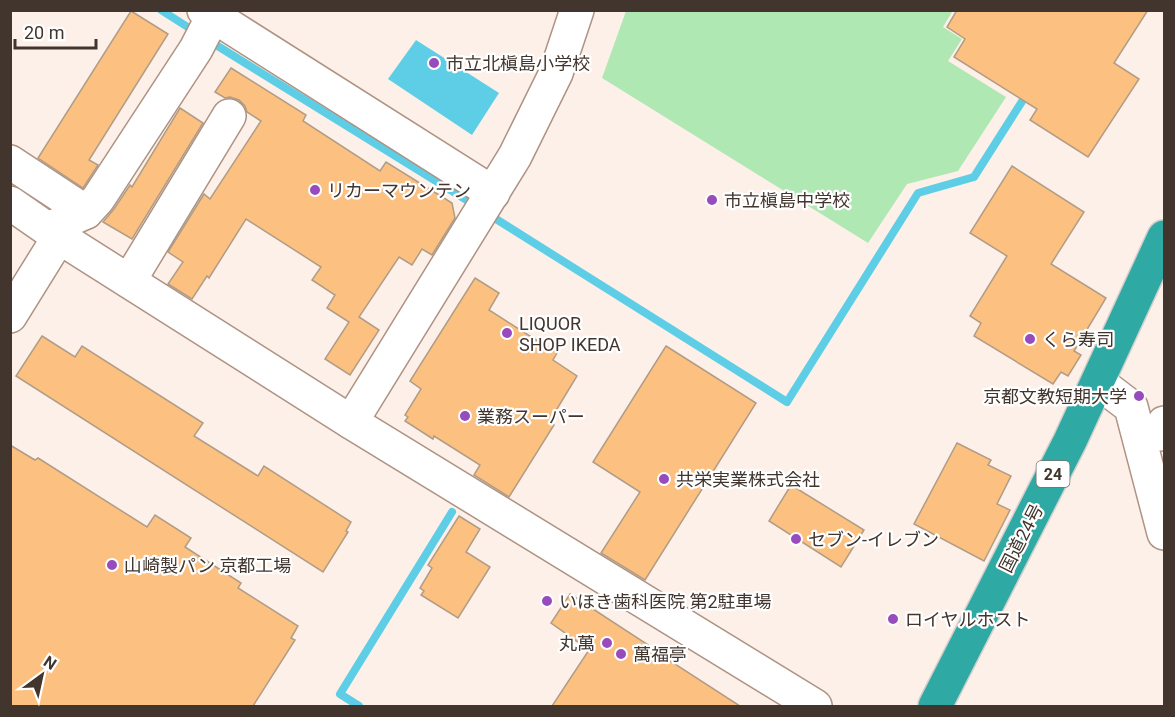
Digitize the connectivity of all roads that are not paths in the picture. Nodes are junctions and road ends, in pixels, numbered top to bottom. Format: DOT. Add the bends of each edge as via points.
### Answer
graph roads {
  1 [pos="577,10"];
  2 [pos="206,25"];
  3 [pos="229,116"];
  4 [pos="10,162"];
  5 [pos="492,194"];
  6 [pos="10,203"];
  7 [pos="86,212"];
  8 [pos="53,233"];
  9 [pos="1164,237"];
  10 [pos="129,281"];
  11 [pos="10,316"];
  12 [pos="1098,382"];
  13 [pos="1131,407"];
  14 [pos="351,422"];
  15 [pos="1163,432"];
  16 [pos="1164,533"];
  17 [pos="815,706"];
  18 [pos="935,706"];
  1 -- 5 [label="street" via="556,73"];
  2 -- 5 [label="street"];
  2 -- 7 [label="street" via="98,200"];
  3 -- 10 [label="street"];
  4 -- 7 [label="street"];
  5 -- 14 [label="street"];
  6 -- 8 [label="street"];
  7 -- 8 [label="street"];
  8 -- 10 [label="street"];
  8 -- 11 [label="street"];
  9 -- 12 [label="highway, 国道24号 / 24"];
  10 -- 14 [label="street"];
  12 -- 13 [label="street"];
  12 -- 18 [label="highway, 国道24号 / 24"];
  13 -- 15 [label="street"];
  13 -- 16 [label="street"];
  14 -- 17 [label="street"];
}
